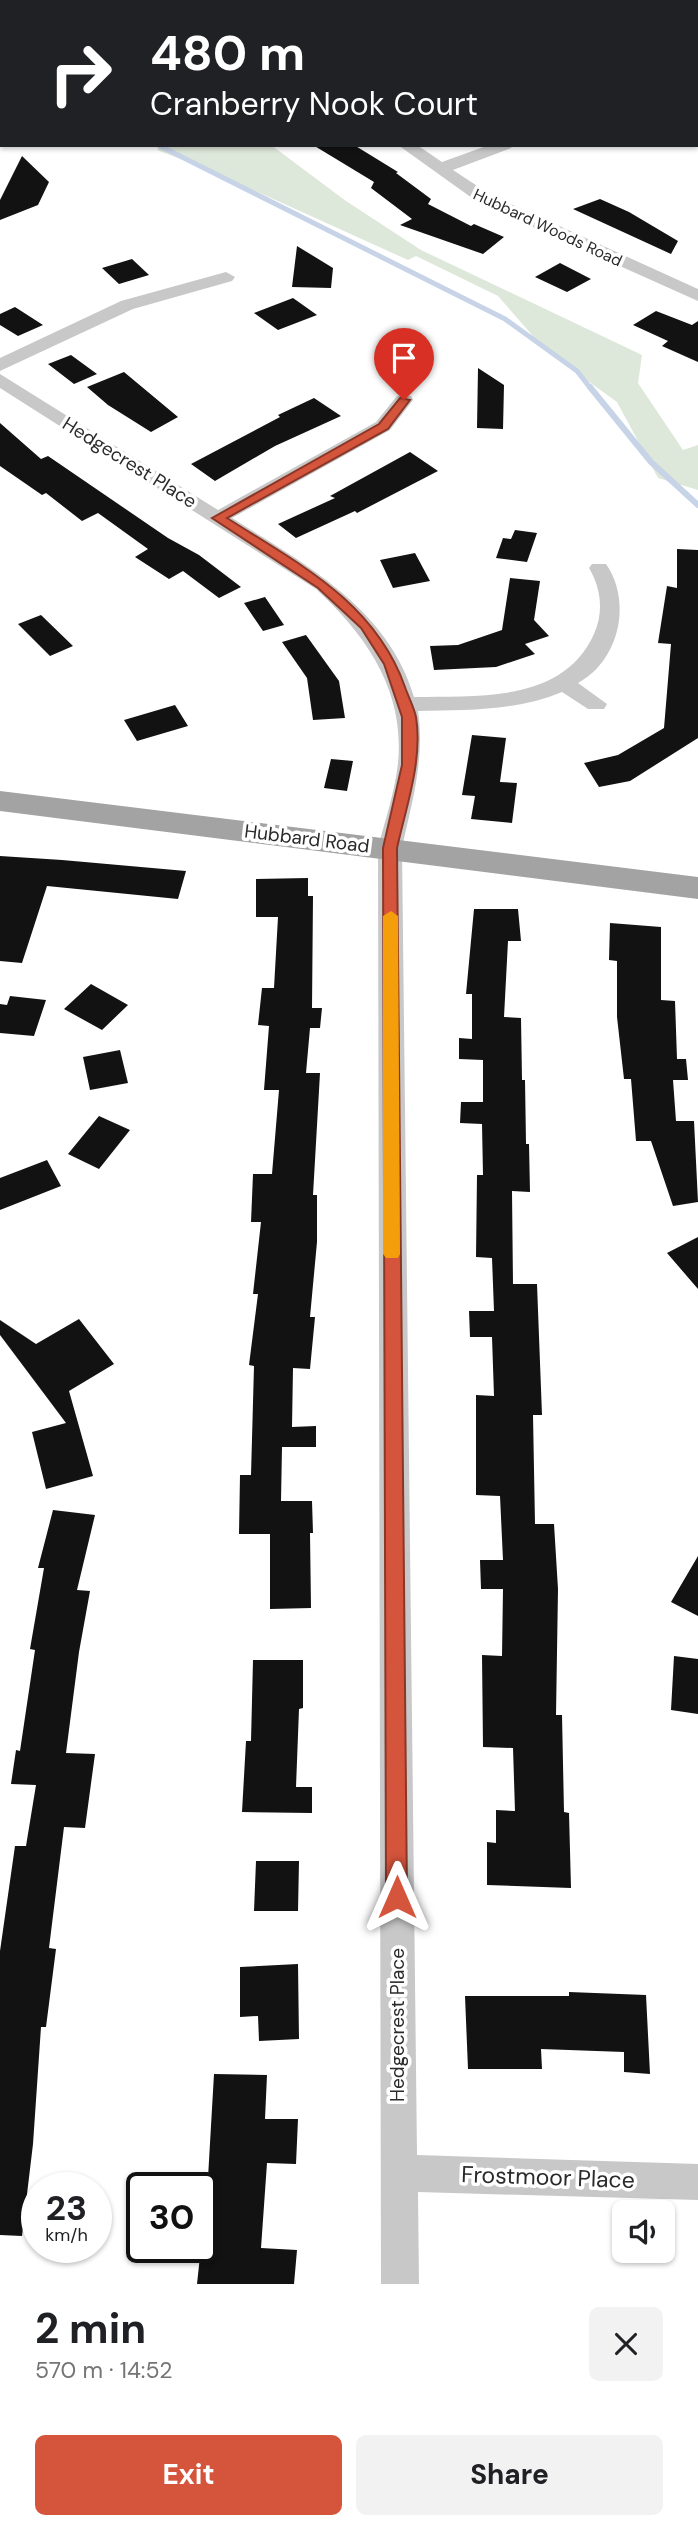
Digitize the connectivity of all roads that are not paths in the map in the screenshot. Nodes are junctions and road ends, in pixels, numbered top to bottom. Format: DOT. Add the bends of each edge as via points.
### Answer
graph roads {
  1 [pos="409,147"];
  2 [pos="500,147"];
  3 [pos="439,170"];
  4 [pos="226,277"];
  5 [pos="698,296"];
  6 [pos="0,365"];
  7 [pos="0,380"];
  8 [pos="404,400"];
  9 [pos="218,518"];
  10 [pos="599,568"];
  11 [pos="565,684"];
  12 [pos="407,704"];
  13 [pos="596,704"];
  14 [pos="0,801"];
  15 [pos="390,848"];
  16 [pos="698,888"];
  17 [pos="398,2173"];
  18 [pos="698,2182"];
  19 [pos="400,2284"];
  1 -- 3 [label="street, Hubbard Woods Road"];
  2 -- 3 [label="street"];
  3 -- 5 [label="street, Hubbard Woods Road" via="485,200"];
  4 -- 6 [label="street" via="127,305"];
  7 -- 9 [label="street, Hedgecrest Place"];
  8 -- 9 [label="street" via="383,426"];
  9 -- 12 [label="street, Hedgecrest Place" via="342,601 391,664"];
  10 -- 11 [label="street" via="612,598 607,632 601,648"];
  11 -- 12 [label="street" via="504,699"];
  11 -- 13 [label="street"];
  12 -- 15 [label="street, Hedgecrest Place" via="409,765"];
  14 -- 15 [label="main road, Hubbard Road"];
  15 -- 16 [label="main road, Hubbard Road"];
  15 -- 17 [label="street, Hedgecrest Place"];
  17 -- 18 [label="street, Frostmoor Place"];
  17 -- 19 [label="street, Hedgecrest Place"];
}
